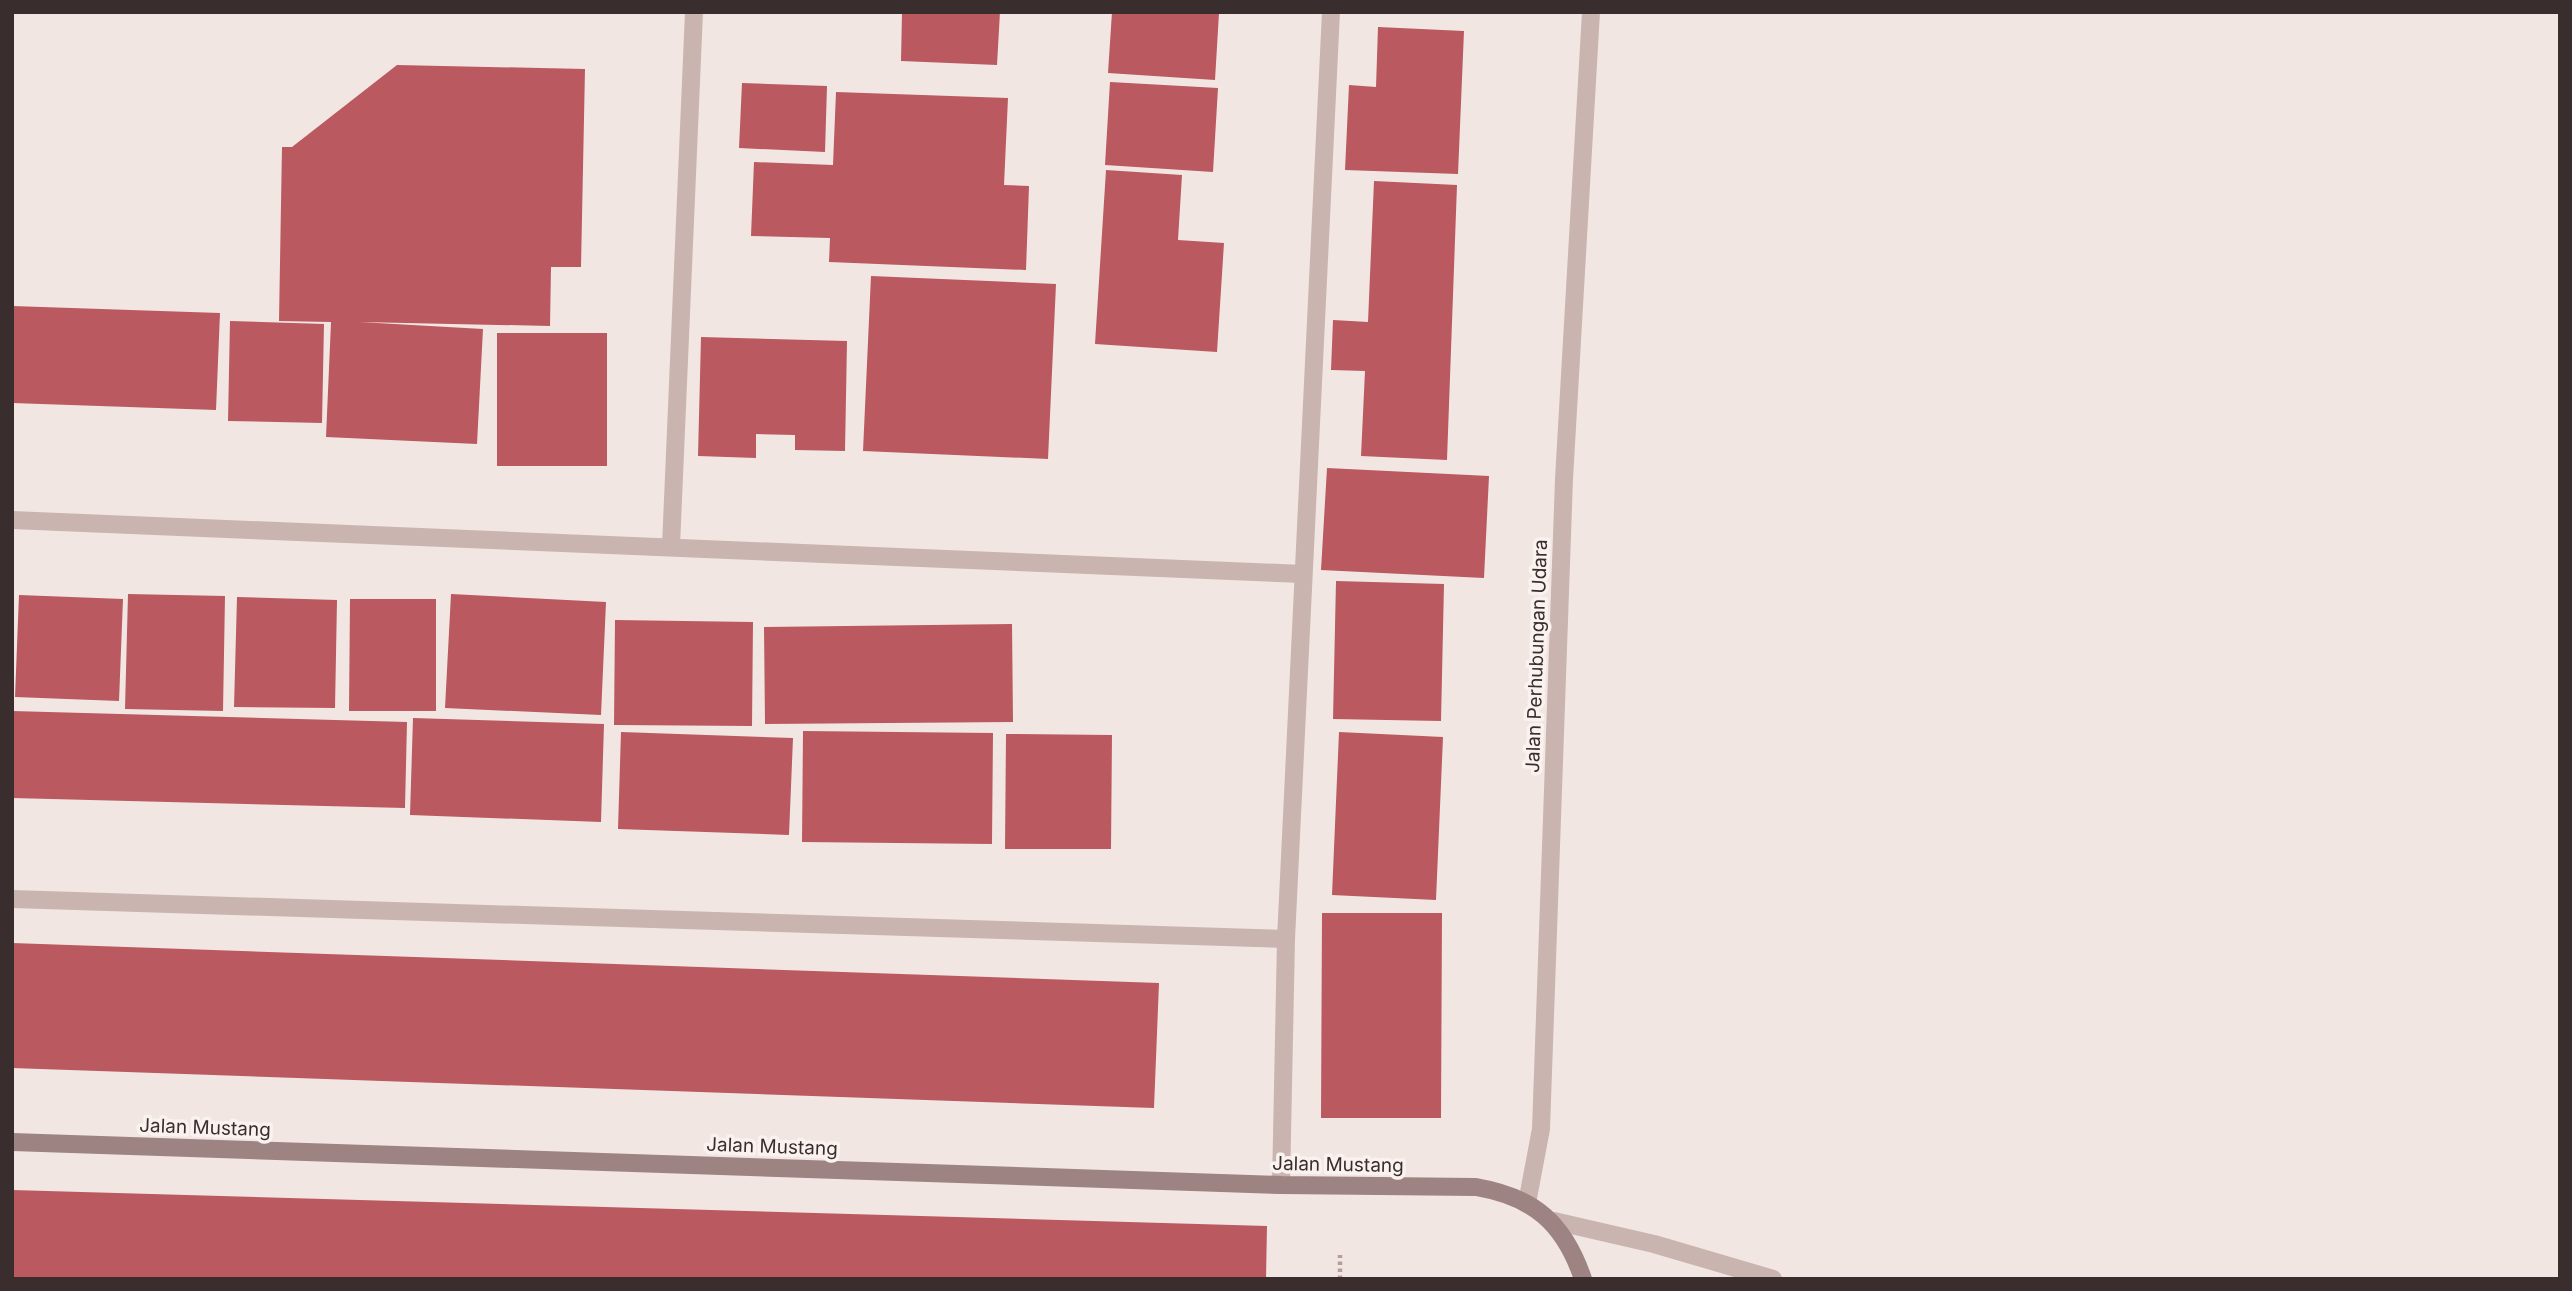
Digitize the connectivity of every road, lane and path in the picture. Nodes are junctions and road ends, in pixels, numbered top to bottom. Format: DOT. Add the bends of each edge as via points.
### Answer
graph roads {
  1 [pos="694,12"];
  2 [pos="1331,12"];
  3 [pos="1591,12"];
  4 [pos="12,520"];
  5 [pos="671,546"];
  6 [pos="1303,574"];
  7 [pos="12,899"];
  8 [pos="1286,939"];
  9 [pos="12,1142"];
  10 [pos="1281,1185"];
  11 [pos="1527,1203"];
  12 [pos="1554,1221"];
  13 [pos="1340,1255"];
  14 [pos="1340,1279"];
  15 [pos="1583,1279"];
  16 [pos="1773,1279"];
  1 -- 5 [label="street"];
  2 -- 6 [label="street"];
  3 -- 11 [label="street, Jalan Perhubungan Udara" via="1564,479 1541,1129"];
  4 -- 5 [label="street"];
  5 -- 6 [label="street"];
  6 -- 8 [label="street"];
  7 -- 8 [label="street"];
  8 -- 10 [label="street"];
  9 -- 10 [label="main road, Jalan Mustang"];
  10 -- 11 [label="main road, Jalan Mustang" via="1476,1187 1504,1191"];
  11 -- 12 [label="main road"];
  12 -- 15 [label="main road"];
  12 -- 16 [label="street"];
  13 -- 14 [label="path"];
}
